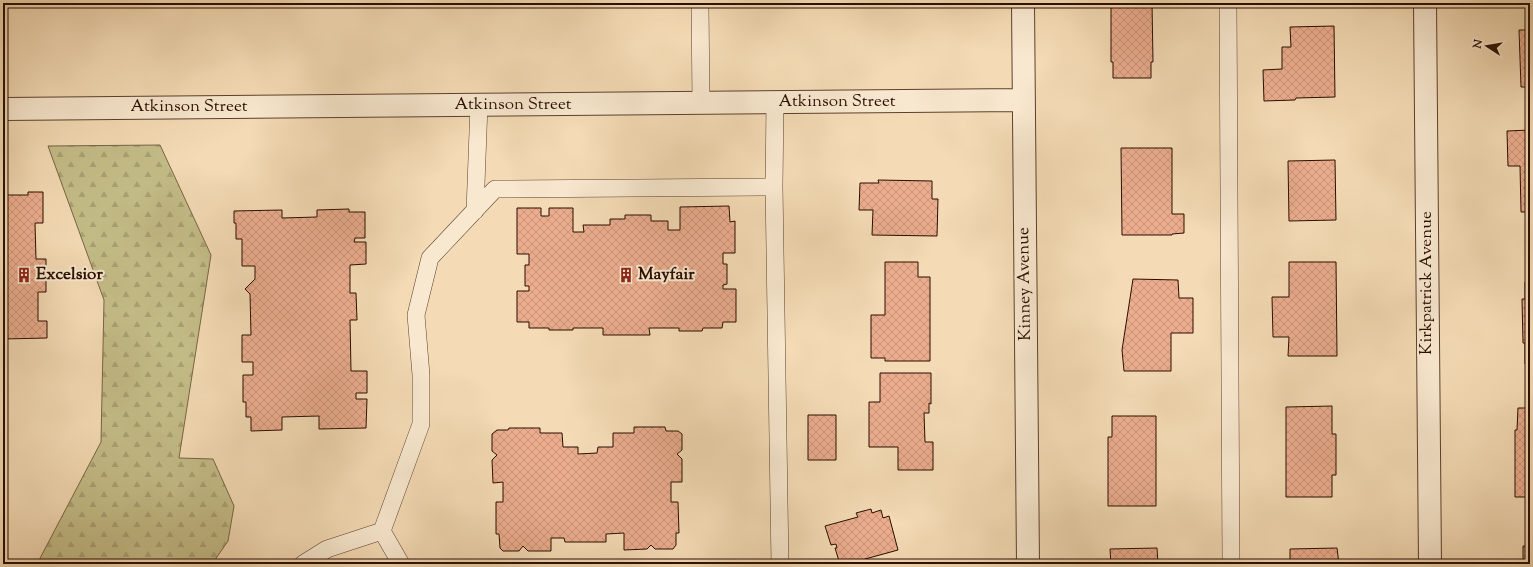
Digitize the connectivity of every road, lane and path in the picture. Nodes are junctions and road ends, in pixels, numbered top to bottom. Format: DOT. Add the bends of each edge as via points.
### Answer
graph roads {
  1 [pos="700,3"];
  2 [pos="1023,3"];
  3 [pos="1228,3"];
  4 [pos="1425,3"];
  5 [pos="1023,100"];
  6 [pos="775,102"];
  7 [pos="700,103"];
  8 [pos="479,105"];
  9 [pos="3,109"];
  10 [pos="774,187"];
  11 [pos="475,211"];
  12 [pos="382,531"];
  13 [pos="303,564"];
  14 [pos="401,564"];
  15 [pos="780,564"];
  16 [pos="1028,564"];
  17 [pos="1231,564"];
  18 [pos="1430,564"];
  1 -- 7 [label="lane"];
  2 -- 5 [label="street, Kinney Avenue"];
  3 -- 17 [label="lane"];
  4 -- 18 [label="street, Kirkpatrick Avenue"];
  5 -- 6 [label="street, Atkinson Street"];
  5 -- 16 [label="street, Kinney Avenue"];
  6 -- 7 [label="street, Atkinson Street"];
  6 -- 10 [label="lane"];
  7 -- 8 [label="street, Atkinson Street"];
  8 -- 9 [label="street, Atkinson Street"];
  8 -- 11 [label="lane"];
  10 -- 11 [label="lane" via="495,189"];
  10 -- 15 [label="lane"];
  11 -- 12 [label="lane" via="430,258 416,315 421,375 421,424"];
  12 -- 13 [label="lane" via="327,549"];
  12 -- 14 [label="lane"];
}
